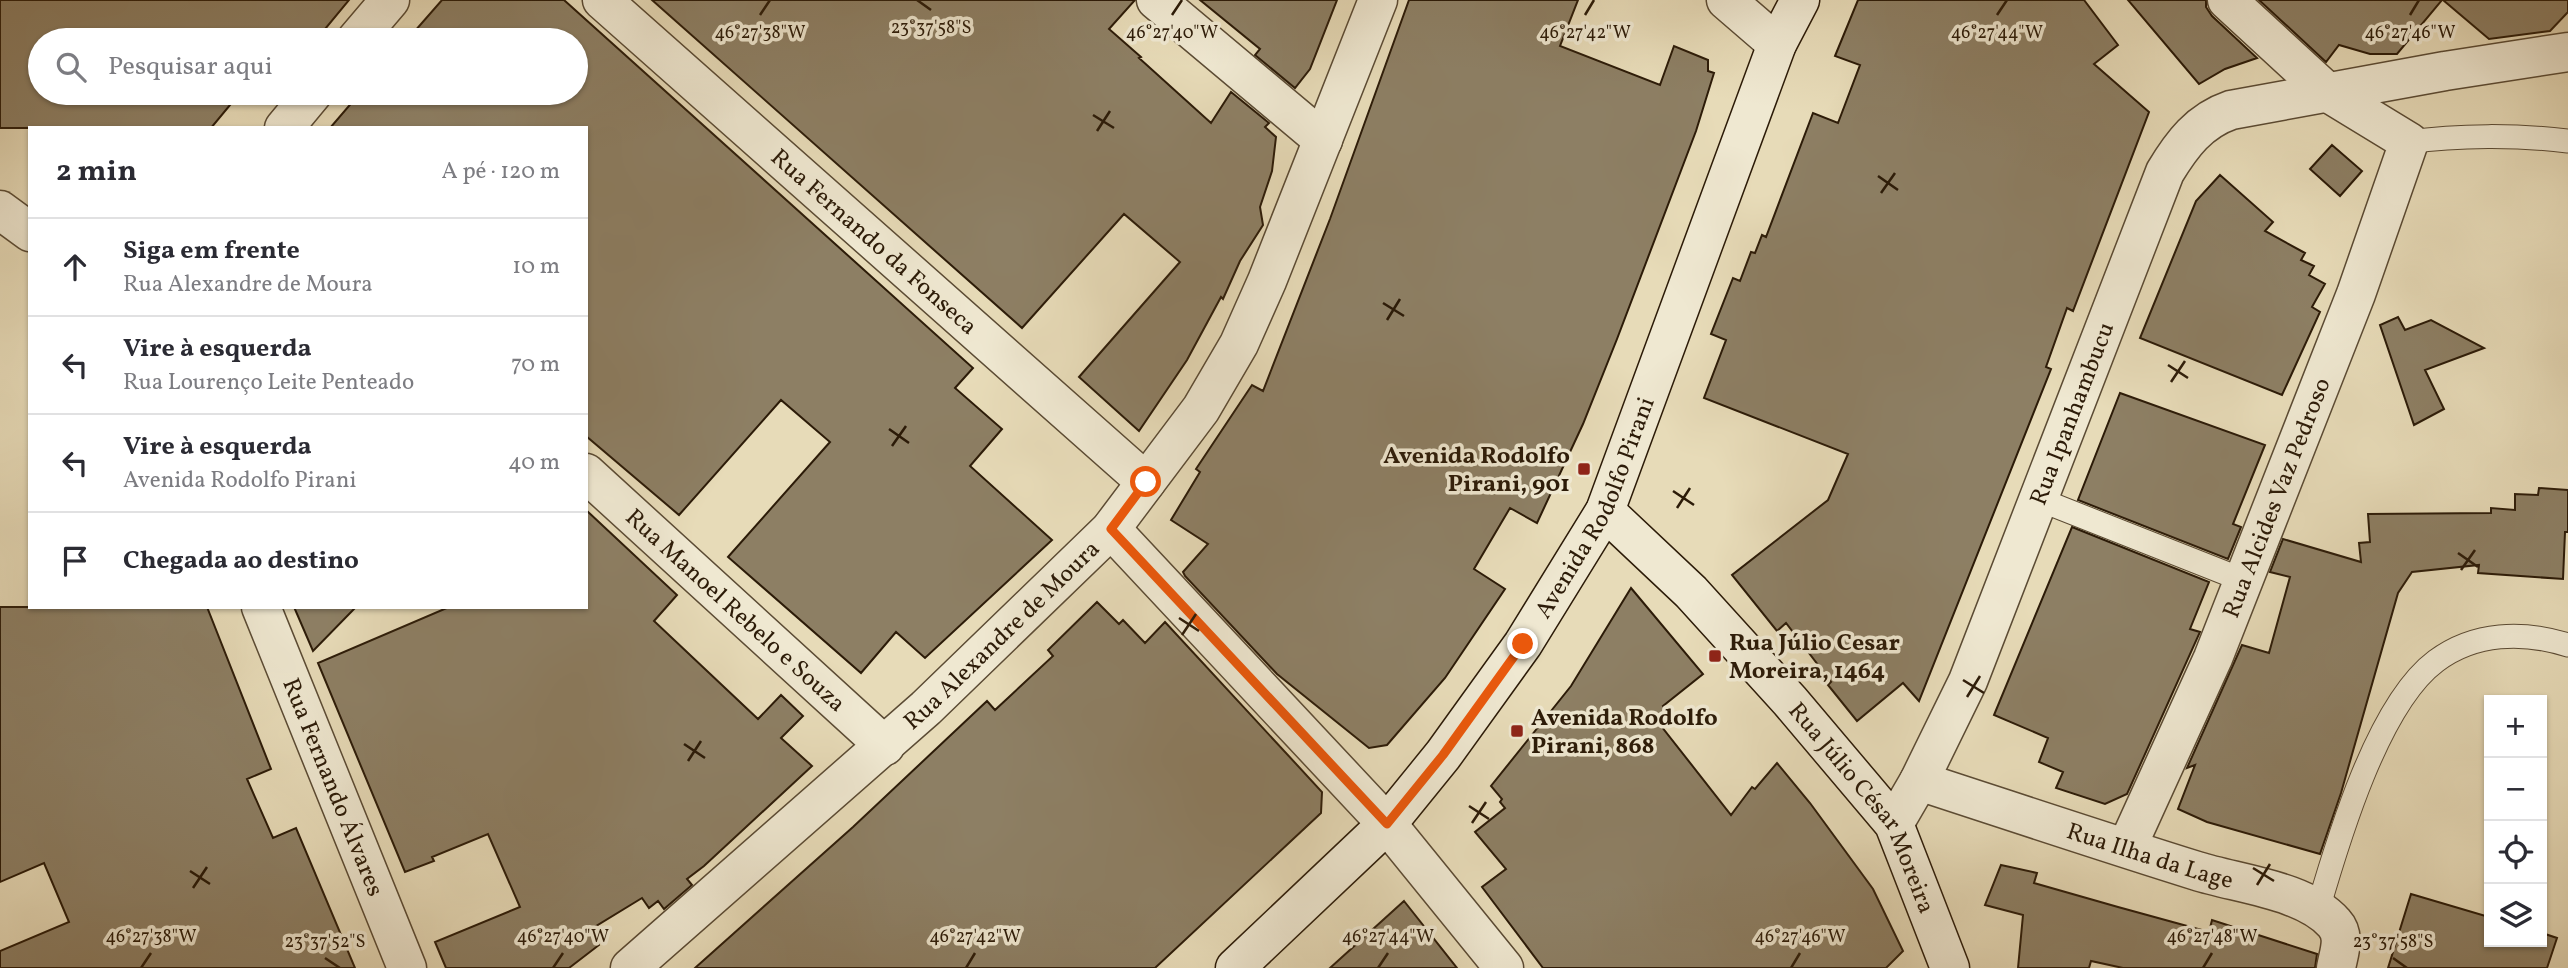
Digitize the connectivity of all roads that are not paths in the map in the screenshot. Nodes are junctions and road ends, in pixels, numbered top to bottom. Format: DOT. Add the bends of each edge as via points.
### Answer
graph roads {
  1 [pos="390,0"];
  2 [pos="602,0"];
  3 [pos="1156,0"];
  4 [pos="1378,0"];
  5 [pos="1726,0"];
  6 [pos="1800,0"];
  7 [pos="2227,0"];
  8 [pos="366,28"];
  9 [pos="1777,44"];
  10 [pos="2568,52"];
  11 [pos="2327,92"];
  12 [pos="303,105"];
  13 [pos="286,126"];
  14 [pos="1322,140"];
  15 [pos="2568,141"];
  16 [pos="2409,142"];
  17 [pos="0,210"];
  18 [pos="28,231"];
  19 [pos="588,475"];
  20 [pos="1146,482"];
  21 [pos="2038,499"];
  22 [pos="1605,511"];
  23 [pos="1111,529"];
  24 [pos="2243,580"];
  25 [pos="262,609"];
  26 [pos="2568,645"];
  27 [pos="885,746"];
  28 [pos="1919,781"];
  29 [pos="1387,824"];
  30 [pos="1894,824"];
  31 [pos="2127,847"];
  32 [pos="2318,909"];
  33 [pos="407,968"];
  34 [pos="630,968"];
  35 [pos="1235,968"];
  36 [pos="1504,968"];
  37 [pos="1950,968"];
  38 [pos="2336,968"];
  1 -- 8 [label="street"];
  2 -- 20 [label="street, Rua Fernando da Fonseca"];
  3 -- 14 [label="street"];
  4 -- 14 [label="street, Rua Alexandre de Moura"];
  5 -- 9 [label="street"];
  6 -- 9 [label="street, Avenida Rodolfo Pirani"];
  7 -- 11 [label="street"];
  9 -- 22 [label="street, Avenida Rodolfo Pirani"];
  10 -- 11 [label="street, Rua Ipanhambucu"];
  11 -- 16 [label="street"];
  11 -- 21 [label="street, Rua Ipanhambucu" via="2212,116 2179,149 2165,172"];
  12 -- 13 [label="street"];
  14 -- 20 [label="street, Rua Alexandre de Moura" via="1239,344 1201,409"];
  15 -- 16 [label="lane" via="2466,137"];
  16 -- 24 [label="street, Rua Alcides Vaz Pedroso" via="2356,293"];
  17 -- 18 [label="street"];
  19 -- 27 [label="street, Rua Manoel Rebelo e Souza"];
  20 -- 23 [label="street, Rua Alexandre de Moura"];
  21 -- 24 [label="lane"];
  21 -- 28 [label="street, Rua Ipanhambucu" via="1968,681"];
  22 -- 29 [label="street, Avenida Rodolfo Pirani" via="1523,644"];
  22 -- 30 [label="street, Rua Júlio César Moreira" via="1700,602"];
  23 -- 27 [label="street, Rua Alexandre de Moura"];
  23 -- 29 [label="street"];
  24 -- 31 [label="street, Rua Alcides Vaz Pedroso" via="2213,658"];
  25 -- 33 [label="street, Rua Fernando Álvares"];
  26 -- 32 [label="lane" via="2542,637 2494,636 2461,645 2434,662 2400,704 2365,769"];
  27 -- 34 [label="street, Rua Alexandre de Moura"];
  28 -- 30 [label="street, Rua Ipanhambucu"];
  28 -- 31 [label="street, Rua Ilha da Lage"];
  29 -- 35 [label="street, Avenida Rodolfo Pirani"];
  29 -- 36 [label="street"];
  30 -- 37 [label="street, Rua Júlio César Moreira"];
  31 -- 32 [label="street, Rua Ilha da Lage"];
  32 -- 38 [label="street, Rua Ilha da Lage" via="2336,925 2342,940"];
}
